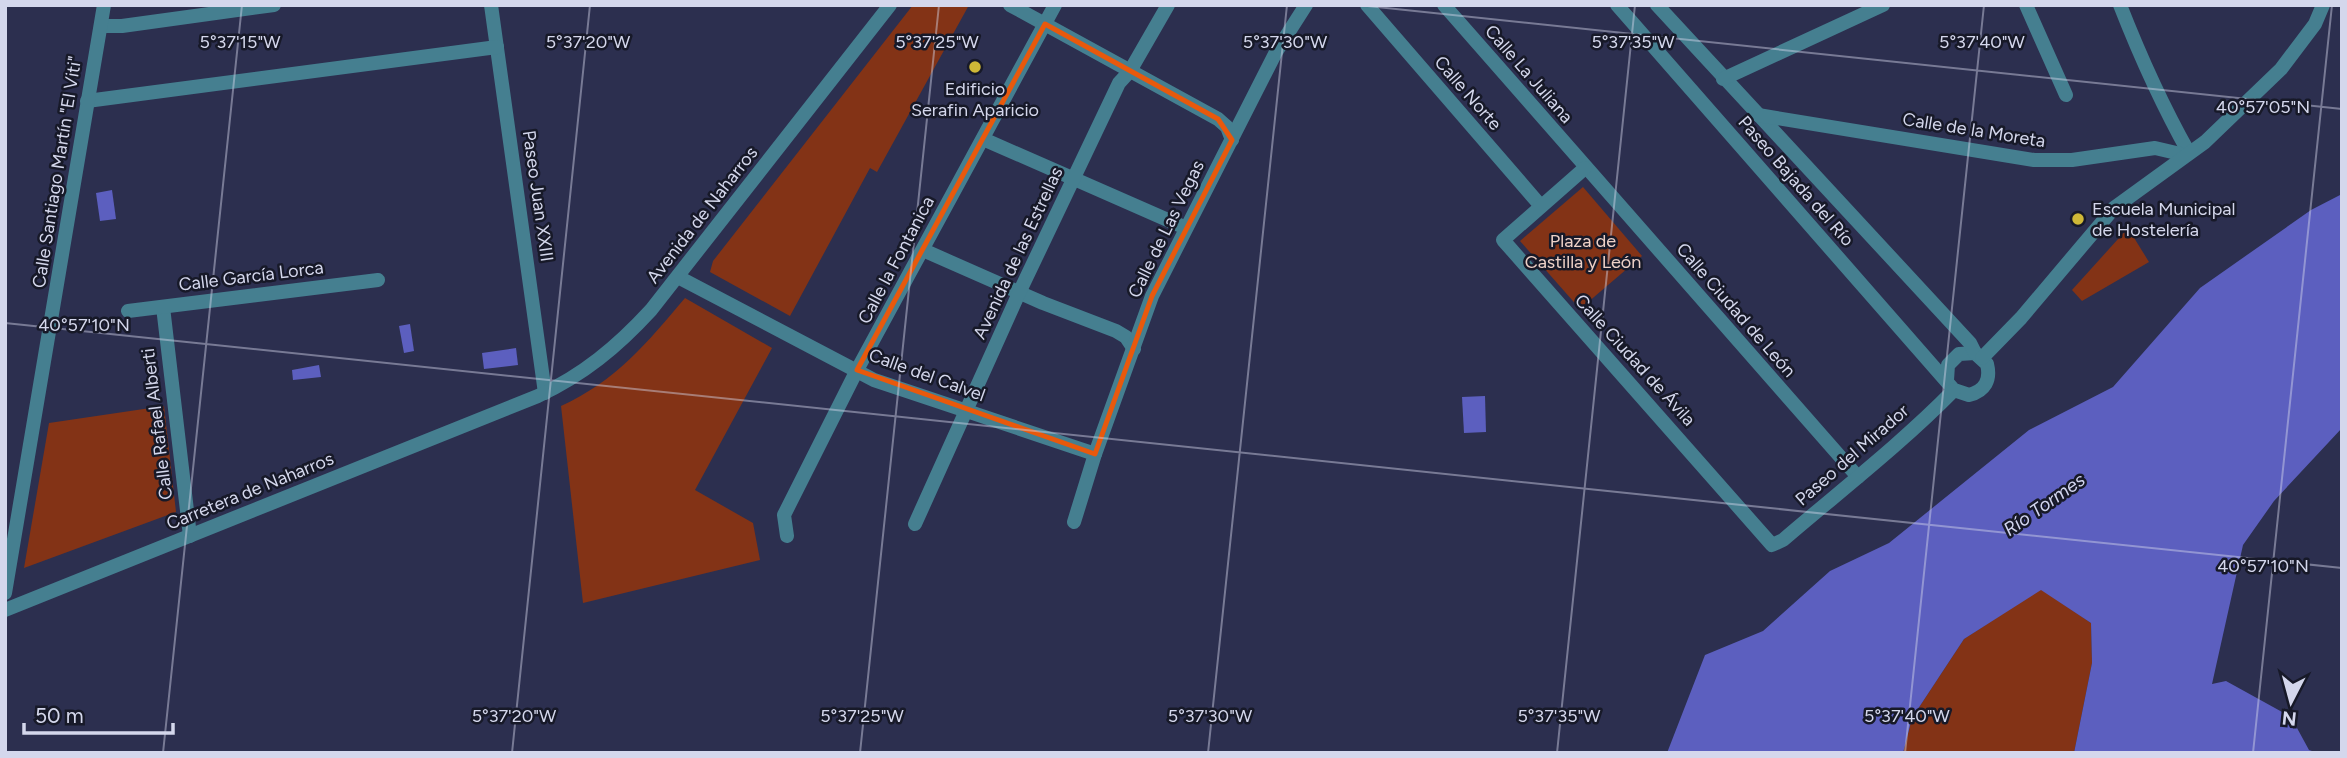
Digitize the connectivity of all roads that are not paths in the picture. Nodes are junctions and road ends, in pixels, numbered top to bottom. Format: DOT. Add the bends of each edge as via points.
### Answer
graph roads {
  1 [pos="104,5"];
  2 [pos="275,5"];
  3 [pos="491,5"];
  4 [pos="890,5"];
  5 [pos="1010,5"];
  6 [pos="1055,5"];
  7 [pos="1168,5"];
  8 [pos="1306,5"];
  9 [pos="1367,5"];
  10 [pos="1444,5"];
  11 [pos="1617,5"];
  12 [pos="1657,5"];
  13 [pos="1882,5"];
  14 [pos="2026,5"];
  15 [pos="2120,5"];
  16 [pos="2323,5"];
  17 [pos="1045,24"];
  18 [pos="101,26"];
  19 [pos="497,47"];
  20 [pos="1130,71"];
  21 [pos="1723,79"];
  22 [pos="2066,94"];
  23 [pos="88,101"];
  24 [pos="1758,115"];
  25 [pos="983,139"];
  26 [pos="1232,140"];
  27 [pos="2187,154"];
  28 [pos="1585,168"];
  29 [pos="1074,178"];
  30 [pos="1540,205"];
  31 [pos="1186,228"];
  32 [pos="923,250"];
  33 [pos="678,277"];
  34 [pos="379,280"];
  35 [pos="1019,293"];
  36 [pos="163,307"];
  37 [pos="128,311"];
  38 [pos="1134,349"];
  39 [pos="1978,355"];
  40 [pos="857,370"];
  41 [pos="1950,385"];
  42 [pos="545,393"];
  43 [pos="510,408"];
  44 [pos="967,411"];
  45 [pos="1095,454"];
  46 [pos="1858,477"];
  47 [pos="1074,522"];
  48 [pos="915,524"];
  49 [pos="787,536"];
  50 [pos="190,537"];
  51 [pos="1772,545"];
  52 [pos="5,593"];
  53 [pos="5,610"];
  1 -- 18 [label="street, Calle Santiago Martín \"El Viti\""];
  2 -- 18 [label="street"];
  3 -- 19 [label="street, Paseo Juan XXIII"];
  4 -- 33 [label="street, Avenida de Naharros"];
  5 -- 17 [label="street"];
  6 -- 17 [label="street, Calle la Fontanica"];
  7 -- 20 [label="street, Avenida de las Estrellas"];
  8 -- 26 [label="street, Calle de Las Vegas" via="1276,52"];
  9 -- 30 [label="street, Calle Norte"];
  10 -- 28 [label="street, Calle La Juliana"];
  11 -- 41 [label="street, Paseo Bajada del Río"];
  12 -- 21 [label="street, Paseo Bajada del Río"];
  13 -- 21 [label="street"];
  14 -- 22 [label="street"];
  15 -- 27 [label="street"];
  16 -- 27 [label="street" via="2315,24 2281,69"];
  17 -- 20 [label="street"];
  17 -- 25 [label="street, Calle la Fontanica"];
  18 -- 23 [label="street, Calle Santiago Martín \"El Viti\""];
  19 -- 23 [label="street"];
  19 -- 42 [label="street, Paseo Juan XXIII"];
  20 -- 26 [label="street" via="1218,119"];
  20 -- 29 [label="street, Avenida de las Estrellas" via="1119,83"];
  21 -- 24 [label="street, Paseo Bajada del Río"];
  23 -- 52 [label="street, Calle Santiago Martín \"El Viti\""];
  24 -- 27 [label="street, Calle de la Moreta" via="2034,160 2072,160 2155,148"];
  24 -- 39 [label="street, Paseo Bajada del Río"];
  25 -- 29 [label="street"];
  25 -- 32 [label="street, Calle la Fontanica"];
  26 -- 31 [label="street, Calle de Las Vegas"];
  27 -- 39 [label="street" via="2114,208 2021,318"];
  28 -- 30 [label="street"];
  28 -- 46 [label="street, Calle Ciudad de León"];
  29 -- 31 [label="street"];
  29 -- 35 [label="street, Avenida de las Estrellas"];
  30 -- 51 [label="street, Calle Ciudad de Ávila" via="1503,240"];
  31 -- 38 [label="street, Calle de Las Vegas" via="1152,296"];
  32 -- 35 [label="street"];
  32 -- 40 [label="street, Calle la Fontanica"];
  33 -- 40 [label="street, Calle del Calvel"];
  33 -- 42 [label="street, Avenida de Naharros" via="626,337 589,368"];
  34 -- 36 [label="street, Calle García Lorca"];
  35 -- 38 [label="street" via="1116,331"];
  35 -- 44 [label="street, Avenida de las Estrellas"];
  36 -- 37 [label="street, Calle García Lorca"];
  36 -- 50 [label="street, Calle Rafael Alberti"];
  38 -- 45 [label="street, Calle de Las Vegas"];
  39 -- 41 [label="street" via="1952,358"];
  39 -- 41 [label="street" via="1989,372 1984,388 1969,395"];
  40 -- 44 [label="street, Calle del Calvel"];
  40 -- 49 [label="street, Calle la Fontanica" via="784,515"];
  41 -- 46 [label="street, Paseo del Mirador" via="1930,414"];
  42 -- 43 [label="street, Avenida de Naharros"];
  43 -- 50 [label="street, Carretera de Naharros"];
  44 -- 45 [label="street, Calle del Calvel"];
  44 -- 48 [label="street, Avenida de las Estrellas"];
  45 -- 47 [label="street, Calle de Las Vegas"];
  46 -- 51 [label="street, Paseo del Mirador" via="1783,541"];
  50 -- 53 [label="street, Carretera de Naharros"];
}
